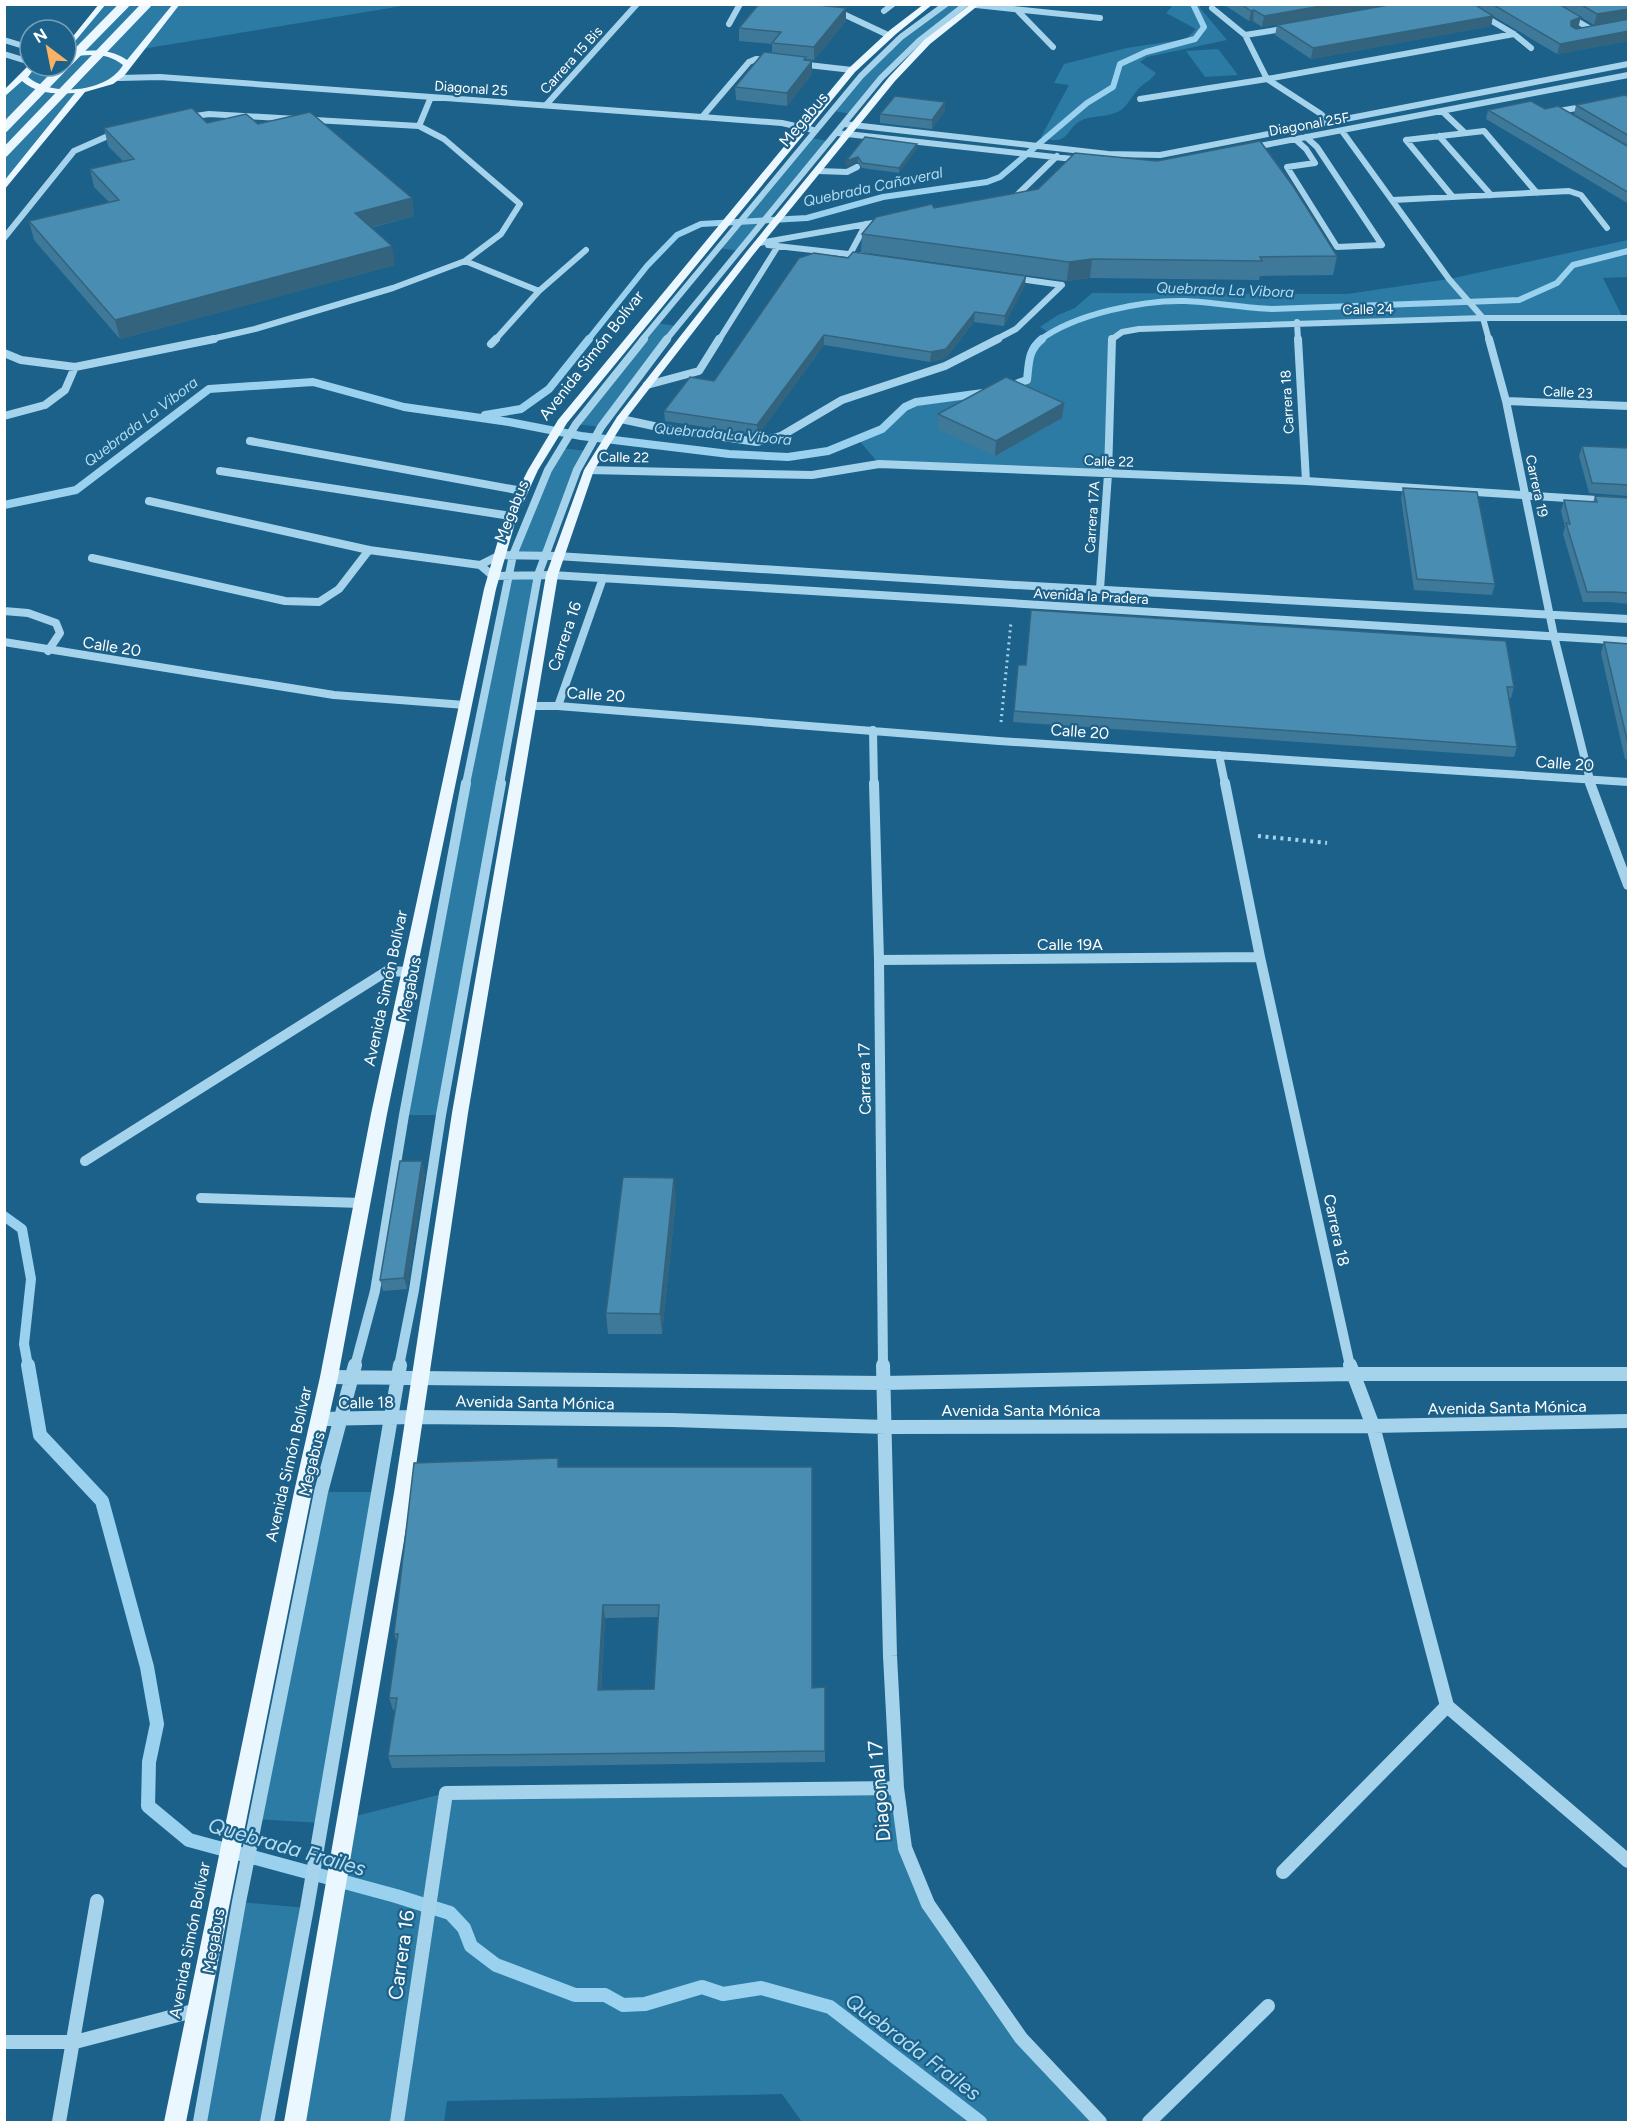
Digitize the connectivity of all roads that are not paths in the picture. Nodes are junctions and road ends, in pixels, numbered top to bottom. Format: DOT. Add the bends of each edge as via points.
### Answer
graph roads {
  1 [pos="104,4"];
  2 [pos="125,4"];
  3 [pos="147,4"];
  4 [pos="177,4"];
  5 [pos="637,4"];
  6 [pos="741,4"];
  7 [pos="822,4"];
  8 [pos="892,4"];
  9 [pos="930,4"];
  10 [pos="945,4"];
  11 [pos="966,4"];
  12 [pos="1463,4"];
  13 [pos="1548,4"];
  14 [pos="977,5"];
  15 [pos="1212,8"];
  16 [pos="1017,10"];
  17 [pos="884,11"];
  18 [pos="1100,18"];
  19 [pos="729,24"];
  20 [pos="1301,26"];
  21 [pos="1605,28"];
  22 [pos="1594,31"];
  23 [pos="1584,32"];
  24 [pos="1514,34"];
  25 [pos="888,36"];
  26 [pos="1245,36"];
  27 [pos="78,38"];
  28 [pos="1053,47"];
  29 [pos="1531,48"];
  30 [pos="78,52"];
  31 [pos="78,53"];
  32 [pos="777,61"];
  33 [pos="788,62"];
  34 [pos="1629,64"];
  35 [pos="127,67"];
  36 [pos="852,70"];
  37 [pos="1629,75"];
  38 [pos="159,77"];
  39 [pos="1617,77"];
  40 [pos="21,78"];
  41 [pos="26,78"];
  42 [pos="52,78"];
  43 [pos="119,78"];
  44 [pos="1267,79"];
  45 [pos="1629,84"];
  46 [pos="82,90"];
  47 [pos="4,94"];
  48 [pos="432,97"];
  49 [pos="1140,99"];
  50 [pos="1594,104"];
  51 [pos="546,105"];
  52 [pos="1442,111"];
  53 [pos="702,117"];
  54 [pos="1569,117"];
  55 [pos="179,118"];
  56 [pos="812,120"];
  57 [pos="825,122"];
  58 [pos="782,123"];
  59 [pos="1330,123"];
  60 [pos="843,124"];
  61 [pos="854,125"];
  62 [pos="418,126"];
  63 [pos="4,128"];
  64 [pos="129,129"];
  65 [pos="806,129"];
  66 [pos="818,131"];
  67 [pos="1342,131"];
  68 [pos="836,133"];
  69 [pos="1466,133"];
  70 [pos="847,135"];
  71 [pos="1439,136"];
  72 [pos="1306,137"];
  73 [pos="1295,139"];
  74 [pos="1064,149"];
  75 [pos="1239,150"];
  76 [pos="4,153"];
  77 [pos="1055,158"];
  78 [pos="1094,161"];
  79 [pos="1153,163"];
  80 [pos="1164,163"];
  81 [pos="857,167"];
  82 [pos="818,171"];
  83 [pos="4,187"];
  84 [pos="1537,193"];
  85 [pos="1491,195"];
  86 [pos="1452,196"];
  87 [pos="1002,200"];
  88 [pos="1393,200"];
  89 [pos="889,220"];
  90 [pos="866,224"];
  91 [pos="1607,228"];
  92 [pos="4,238"];
  93 [pos="759,243"];
  94 [pos="778,246"];
  95 [pos="586,250"];
  96 [pos="850,254"];
  97 [pos="874,258"];
  98 [pos="465,261"];
  99 [pos="1003,276"];
  100 [pos="539,291"];
  101 [pos="1483,318"];
  102 [pos="1629,318"];
  103 [pos="1297,322"];
  104 [pos="1111,339"];
  105 [pos="491,344"];
  106 [pos="4,353"];
  107 [pos="75,367"];
  108 [pos="647,385"];
  109 [pos="1506,401"];
  110 [pos="1629,406"];
  111 [pos="4,416"];
  112 [pos="621,419"];
  113 [pos="250,441"];
  114 [pos="589,470"];
  115 [pos="220,471"];
  116 [pos="1108,474"];
  117 [pos="1306,481"];
  118 [pos="522,490"];
  119 [pos="1525,496"];
  120 [pos="149,501"];
  121 [pos="1629,502"];
  122 [pos="511,516"];
  123 [pos="369,550"];
  124 [pos="500,555"];
  125 [pos="513,555"];
  126 [pos="551,556"];
  127 [pos="92,558"];
  128 [pos="480,565"];
  129 [pos="538,575"];
  130 [pos="552,575"];
  131 [pos="500,576"];
  132 [pos="603,578"];
  133 [pos="1100,589"];
  134 [pos="4,612"];
  135 [pos="1550,614"];
  136 [pos="1629,619"];
  137 [pos="1554,636"];
  138 [pos="1629,641"];
  139 [pos="4,642"];
  140 [pos="48,651"];
  141 [pos="465,705"];
  142 [pos="530,706"];
  143 [pos="558,706"];
  144 [pos="873,730"];
  145 [pos="1219,755"];
  146 [pos="1589,780"];
  147 [pos="1629,783"];
  148 [pos="1629,885"];
  149 [pos="1260,957"];
  150 [pos="879,960"];
  151 [pos="410,972"];
  152 [pos="85,1161"];
  153 [pos="201,1198"];
  154 [pos="362,1203"];
  155 [pos="1352,1374"];
  156 [pos="1629,1374"];
  157 [pos="330,1377"];
  158 [pos="351,1377"];
  159 [pos="397,1378"];
  160 [pos="420,1379"];
  161 [pos="883,1383"];
  162 [pos="414,1417"];
  163 [pos="391,1418"];
  164 [pos="320,1419"];
  165 [pos="341,1419"];
  166 [pos="1629,1421"];
  167 [pos="1373,1426"];
  168 [pos="885,1427"];
  169 [pos="1447,1706"];
  170 [pos="897,1788"];
  171 [pos="246,1817"];
  172 [pos="1629,1862"];
  173 [pos="1283,1872"];
  174 [pos="97,1901"];
  175 [pos="228,1901"];
  176 [pos="1268,2006"];
  177 [pos="197,2010"];
  178 [pos="4,2042"];
  179 [pos="75,2042"];
  180 [pos="59,2122"];
  181 [pos="175,2122"];
  182 [pos="200,2122"];
  183 [pos="267,2122"];
  184 [pos="295,2122"];
  185 [pos="397,2122"];
  186 [pos="1100,2122"];
  187 [pos="1149,2122"];
  1 -- 27 [label="main road"];
  2 -- 30 [label="main road, bridge"];
  3 -- 76 [label="main road, bridge"];
  4 -- 35 [label="main road"];
  5 -- 51 [label="street, Carrera 15 Bis"];
  6 -- 19 [label="street"];
  7 -- 25 [label="street"];
  8 -- 17 [label="street"];
  9 -- 25 [label="main road, Avenida Simón Bolívar"];
  10 -- 57 [label="street, Megabus" via="884,52"];
  11 -- 60 [label="street, Megabus" via="904,55"];
  12 -- 24 [label="street"];
  13 -- 22 [label="street"];
  14 -- 16 [label="street"];
  14 -- 61 [label="main road" via="920,49"];
  15 -- 26 [label="street"];
  16 -- 18 [label="street"];
  16 -- 28 [label="street"];
  20 -- 26 [label="street"];
  21 -- 22 [label="street"];
  22 -- 23 [label="street"];
  24 -- 29 [label="street"];
  24 -- 44 [label="street"];
  25 -- 36 [label="main road, Avenida Simón Bolívar"];
  26 -- 44 [label="street"];
  31 -- 35 [label="main road" via="110,55"];
  32 -- 53 [label="street" via="749,62"];
  33 -- 36 [label="street"];
  34 -- 59 [label="street, Diagonal 25F"];
  35 -- 38 [label="street, Diagonal 25"];
  35 -- 43 [label="main road"];
  36 -- 56 [label="main road, Avenida Simón Bolívar"];
  37 -- 39 [label="street, Diagonal 25F"];
  38 -- 43 [label="street, Diagonal 25"];
  38 -- 48 [label="street, Diagonal 25"];
  39 -- 45 [label="street"];
  39 -- 52 [label="street, Diagonal 25F"];
  40 -- 47 [label="main road"];
  41 -- 46 [label="main road" via="35,87"];
  42 -- 63 [label="main road, bridge"];
  43 -- 46 [label="main road"];
  44 -- 49 [label="street"];
  44 -- 59 [label="street"];
  46 -- 83 [label="main road"];
  48 -- 51 [label="street, Diagonal 25"];
  48 -- 62 [label="street"];
  50 -- 54 [label="street" via="1559,111"];
  51 -- 53 [label="street, Diagonal 25"];
  52 -- 67 [label="street, Diagonal 25F"];
  52 -- 69 [label="street"];
  53 -- 58 [label="street, Diagonal 25"];
  55 -- 62 [label="street" via="209,114"];
  56 -- 57 [label="street, Diagonal 25"];
  56 -- 58 [label="street, Diagonal 25"];
  56 -- 65 [label="main road, Avenida Simón Bolívar"];
  57 -- 60 [label="street, Diagonal 25"];
  57 -- 66 [label="street, Megabus"];
  58 -- 65 [label="street, Diagonal 25"];
  59 -- 67 [label="street, Carrera 19" via="1327,128"];
  59 -- 74 [label="street, Diagonal 25F" via="1167,154 1143,156"];
  60 -- 61 [label="street, Diagonal 25"];
  60 -- 68 [label="street, Megabus"];
  61 -- 70 [label="main road"];
  61 -- 74 [label="street, Diagonal 25F"];
  62 -- 98 [label="street" via="444,139 520,204 501,234"];
  64 -- 92 [label="street" via="74,151"];
  65 -- 66 [label="street, Diagonal 25"];
  65 -- 118 [label="main road, Avenida Simón Bolívar" via="562,422"];
  66 -- 68 [label="street, Diagonal 25"];
  66 -- 125 [label="street, Megabus" via="576,424 548,470"];
  67 -- 72 [label="street, Diagonal 25F"];
  67 -- 88 [label="street, Carrera 19"];
  68 -- 70 [label="street, Diagonal 25"];
  68 -- 126 [label="street, Megabus" via="677,326 601,427 587,451"];
  69 -- 71 [label="street"];
  69 -- 84 [label="street" via="1484,131"];
  70 -- 77 [label="street"];
  70 -- 82 [label="main road"];
  71 -- 85 [label="street"];
  71 -- 86 [label="street" via="1406,140"];
  72 -- 73 [label="street, Diagonal 25F"];
  72 -- 73 [label="street" via="1317,147 1382,246 1337,247 1287,167 1315,163"];
  73 -- 75 [label="street, Diagonal 25F"];
  74 -- 77 [label="street"];
  77 -- 78 [label="street"];
  77 -- 87 [label="street" via="1014,198"];
  79 -- 80 [label="street"];
  81 -- 82 [label="street" via="847,172"];
  82 -- 93 [label="main road"];
  84 -- 85 [label="street"];
  84 -- 91 [label="street" via="1569,191 1581,195"];
  85 -- 86 [label="street"];
  86 -- 88 [label="street"];
  88 -- 101 [label="street, Carrera 19"];
  89 -- 90 [label="street"];
  90 -- 93 [label="street"];
  90 -- 96 [label="street"];
  93 -- 94 [label="street"];
  93 -- 108 [label="main road"];
  94 -- 96 [label="street"];
  94 -- 108 [label="street" via="699,371"];
  95 -- 100 [label="street"];
  96 -- 97 [label="street"];
  98 -- 100 [label="street"];
  98 -- 107 [label="street" via="393,288 255,329"];
  99 -- 112 [label="street" via="1062,285 1008,334 945,366 842,400 781,436 757,442"];
  100 -- 105 [label="street"];
  101 -- 102 [label="street, Calle 24"];
  101 -- 103 [label="street, Calle 24"];
  101 -- 109 [label="street, Carrera 19"];
  103 -- 104 [label="street, Calle 24" via="1139,328"];
  103 -- 117 [label="street, Carrera 18"];
  104 -- 116 [label="street, Carrera 17A"];
  106 -- 107 [label="street" via="21,360"];
  107 -- 111 [label="street" via="65,390 45,405"];
  108 -- 112 [label="main road"];
  109 -- 110 [label="street, Calle 23"];
  109 -- 119 [label="street, Carrera 19"];
  112 -- 114 [label="main road"];
  113 -- 118 [label="street"];
  114 -- 116 [label="street, Calle 22" via="812,475 879,464"];
  114 -- 126 [label="main road"];
  115 -- 122 [label="street"];
  116 -- 117 [label="street, Calle 22"];
  116 -- 133 [label="street, Carrera 17A"];
  117 -- 119 [label="street, Calle 22"];
  118 -- 122 [label="main road, Avenida Simón Bolívar"];
  119 -- 121 [label="street, Calle 22"];
  119 -- 135 [label="street, Carrera 19"];
  120 -- 123 [label="street"];
  122 -- 124 [label="main road, Avenida Simón Bolívar"];
  123 -- 127 [label="street" via="339,589 319,602 285,601"];
  123 -- 128 [label="street"];
  124 -- 125 [label="street, Avenida la Pradera"];
  124 -- 128 [label="street"];
  124 -- 131 [label="main road, Avenida Simón Bolívar"];
  125 -- 126 [label="street, Avenida la Pradera"];
  125 -- 131 [label="street, Megabus"];
  126 -- 129 [label="street, Megabus"];
  126 -- 130 [label="main road"];
  126 -- 133 [label="street, Avenida la Pradera"];
  128 -- 131 [label="street"];
  129 -- 130 [label="street, Avenida la Pradera"];
  129 -- 131 [label="street, Avenida la Pradera"];
  129 -- 159 [label="street, Megabus"];
  130 -- 132 [label="street, Avenida la Pradera"];
  130 -- 142 [label="main road"];
  131 -- 141 [label="main road, Avenida Simón Bolívar"];
  131 -- 158 [label="street, Megabus" via="481,705 375,1291"];
  132 -- 137 [label="street, Avenida la Pradera"];
  132 -- 143 [label="street, Carrera 16"];
  133 -- 135 [label="street, Avenida la Pradera"];
  134 -- 140 [label="street" via="28,613 56,623 60,633"];
  135 -- 136 [label="street, Avenida la Pradera"];
  135 -- 137 [label="street, Carrera 19"];
  137 -- 138 [label="street, Avenida la Pradera"];
  137 -- 146 [label="street, Carrera 19"];
  139 -- 140 [label="street, Calle 20"];
  140 -- 141 [label="street, Calle 20" via="334,694"];
  141 -- 151 [label="main road, Avenida Simón Bolívar"];
  142 -- 143 [label="street, Calle 20"];
  142 -- 160 [label="main road" via="460,1113"];
  143 -- 144 [label="street, Calle 20"];
  144 -- 145 [label="street, Calle 20"];
  144 -- 150 [label="street, Carrera 17"];
  145 -- 146 [label="street, Calle 20"];
  145 -- 149 [label="street, Carrera 18"];
  146 -- 147 [label="street, Calle 20"];
  146 -- 148 [label="street, Carrera 19"];
  149 -- 150 [label="street, Calle 19A"];
  149 -- 155 [label="street, Carrera 18"];
  150 -- 161 [label="street, Carrera 17"];
  151 -- 152 [label="street" via="387,971"];
  151 -- 154 [label="main road, Avenida Simón Bolívar"];
  153 -- 154 [label="street"];
  154 -- 157 [label="main road, Avenida Simón Bolívar"];
  155 -- 156 [label="street, Avenida Santa Mónica"];
  155 -- 161 [label="street, Avenida Santa Mónica"];
  155 -- 167 [label="street, Carrera 18"];
  157 -- 158 [label="street, Calle 18"];
  157 -- 164 [label="main road, Avenida Simón Bolívar"];
  158 -- 159 [label="street, Calle 18"];
  158 -- 165 [label="street, Megabus"];
  159 -- 160 [label="street, Calle 18"];
  159 -- 163 [label="street, Megabus"];
  160 -- 161 [label="street, Avenida Santa Mónica"];
  160 -- 162 [label="main road"];
  161 -- 168 [label="street, Carrera 17"];
  162 -- 163 [label="street, Calle 18"];
  162 -- 168 [label="street, Avenida Santa Mónica"];
  162 -- 184 [label="main road"];
  163 -- 165 [label="street, Calle 18"];
  163 -- 183 [label="street, Megabus"];
  164 -- 165 [label="street, Calle 18"];
  164 -- 171 [label="main road, Avenida Simón Bolívar" via="303,1491"];
  165 -- 171 [label="street, Megabus"];
  166 -- 167 [label="street, Avenida Santa Mónica"];
  167 -- 168 [label="street, Avenida Santa Mónica"];
  167 -- 169 [label="street, Carrera 18"];
  168 -- 170 [label="street, Diagonal 17"];
  169 -- 172 [label="street"];
  169 -- 173 [label="street"];
  170 -- 185 [label="street, Carrera 16" via="446,1792"];
  170 -- 186 [label="street, Diagonal 17" via="905,1848 928,1904 1020,2038"];
  171 -- 175 [label="main road, Avenida Simón Bolívar"];
  174 -- 179 [label="street"];
  175 -- 177 [label="main road, Avenida Simón Bolívar"];
  175 -- 182 [label="street, Megabus"];
  176 -- 187 [label="street"];
  177 -- 179 [label="street"];
  177 -- 181 [label="main road, Avenida Simón Bolívar"];
  178 -- 179 [label="street"];
  179 -- 180 [label="street"];
}
